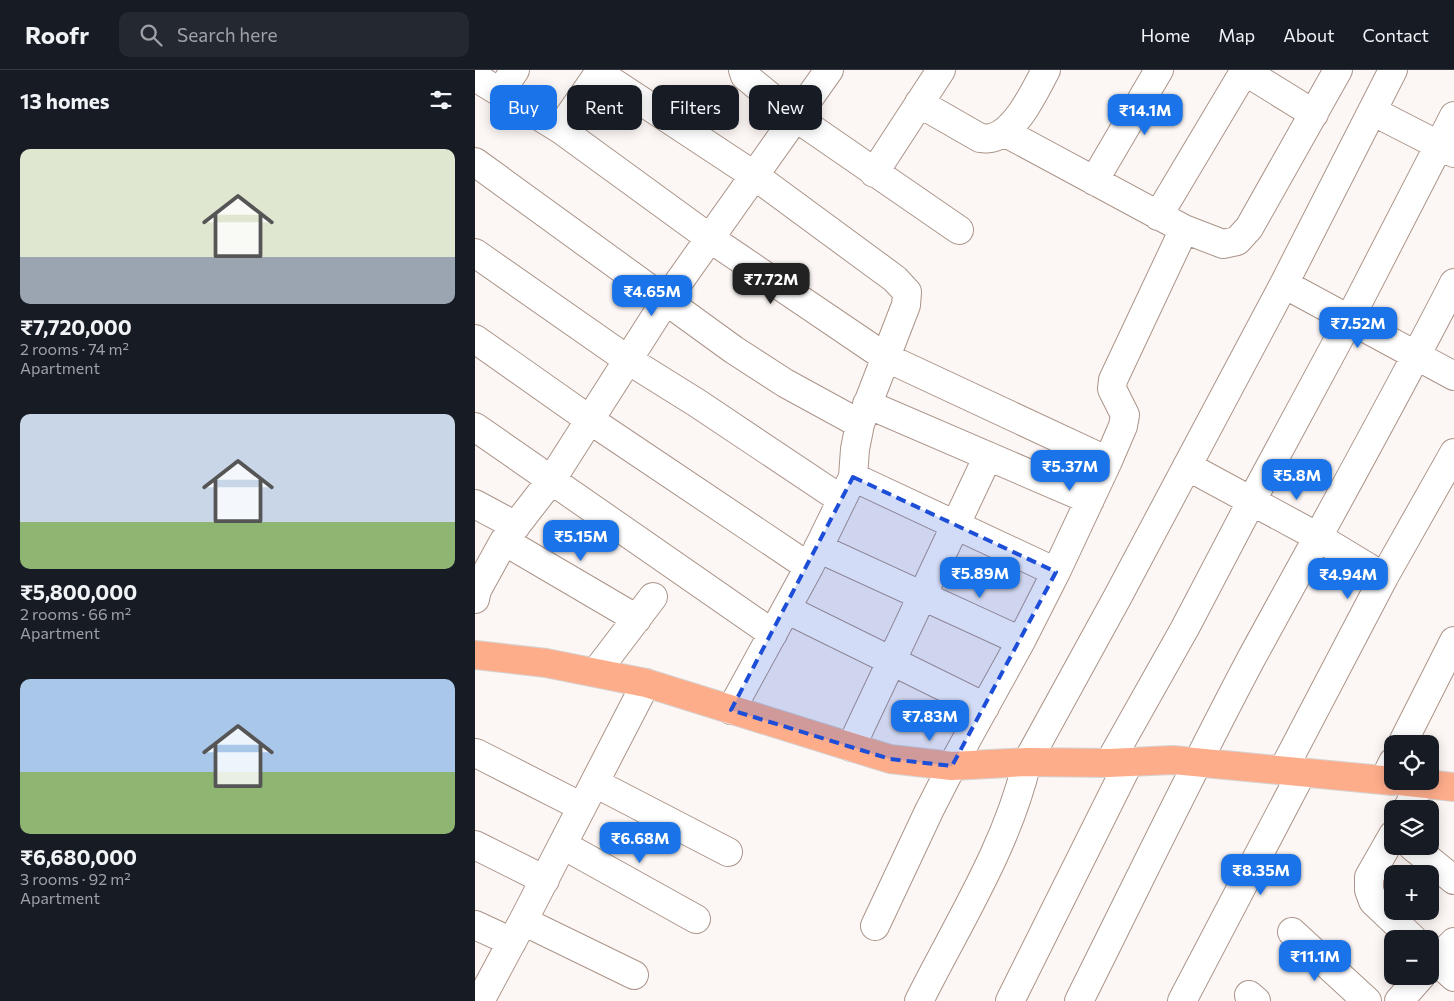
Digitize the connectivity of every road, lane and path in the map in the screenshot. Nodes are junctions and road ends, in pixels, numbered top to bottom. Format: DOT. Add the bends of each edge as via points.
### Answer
graph roads {
  1 [pos="515,70"];
  2 [pos="743,70"];
  3 [pos="829,70"];
  4 [pos="941,70"];
  5 [pos="1046,70"];
  6 [pos="1159,70"];
  7 [pos="1244,70"];
  8 [pos="1338,70"];
  9 [pos="1393,70"];
  10 [pos="600,71"];
  11 [pos="483,84"];
  12 [pos="756,85"];
  13 [pos="818,85"];
  14 [pos="919,103"];
  15 [pos="1372,111"];
  16 [pos="1314,114"];
  17 [pos="1454,116"];
  18 [pos="560,129"];
  19 [pos="786,130"];
  20 [pos="813,130"];
  21 [pos="1004,132"];
  22 [pos="1446,150"];
  23 [pos="475,162"];
  24 [pos="874,173"];
  25 [pos="755,176"];
  26 [pos="1094,181"];
  27 [pos="1158,216"];
  28 [pos="959,230"];
  29 [pos="1184,230"];
  30 [pos="711,239"];
  31 [pos="475,253"];
  32 [pos="1454,283"];
  33 [pos="1284,284"];
  34 [pos="666,300"];
  35 [pos="1349,320"];
  36 [pos="475,339"];
  37 [pos="1417,356"];
  38 [pos="885,357"];
  39 [pos="628,360"];
  40 [pos="1454,376"];
  41 [pos="864,414"];
  42 [pos="590,420"];
  43 [pos="475,426"];
  44 [pos="1454,453"];
  45 [pos="988,456"];
  46 [pos="1108,461"];
  47 [pos="1187,466"];
  48 [pos="552,479"];
  49 [pos="847,489"];
  50 [pos="1090,500"];
  51 [pos="1252,500"];
  52 [pos="475,504"];
  53 [pos="955,525"];
  54 [pos="1318,537"];
  55 [pos="498,543"];
  56 [pos="814,558"];
  57 [pos="1056,572"];
  58 [pos="1384,578"];
  59 [pos="476,593"];
  60 [pos="922,595"];
  61 [pos="653,597"];
  62 [pos="786,609"];
  63 [pos="637,619"];
  64 [pos="773,634"];
  65 [pos="1021,641"];
  66 [pos="1454,641"];
  67 [pos="475,655"];
  68 [pos="891,661"];
  69 [pos="596,672"];
  70 [pos="646,683"];
  71 [pos="985,707"];
  72 [pos="731,710"];
  73 [pos="1407,735"];
  74 [pos="851,747"];
  75 [pos="477,753"];
  76 [pos="1027,762"];
  77 [pos="1119,762"];
  78 [pos="1198,762"];
  79 [pos="952,766"];
  80 [pos="1293,771"];
  81 [pos="1384,776"];
  82 [pos="595,782"];
  83 [pos="1439,784"];
  84 [pos="1454,787"];
  85 [pos="582,807"];
  86 [pos="475,845"];
  87 [pos="563,845"];
  88 [pos="1384,850"];
  89 [pos="729,852"];
  90 [pos="1423,855"];
  91 [pos="545,880"];
  92 [pos="1454,880"];
  93 [pos="696,919"];
  94 [pos="475,925"];
  95 [pos="875,926"];
  96 [pos="1404,930"];
  97 [pos="518,931"];
  98 [pos="1292,932"];
  99 [pos="633,975"];
  100 [pos="1415,985"];
  101 [pos="480,1001"];
  102 [pos="919,1001"];
  103 [pos="1010,1001"];
  104 [pos="1079,1001"];
  105 [pos="1182,1001"];
  106 [pos="1367,1001"];
  107 [pos="1399,1001"];
  1 -- 11 [label="street"];
  2 -- 12 [label="street"];
  3 -- 13 [label="street"];
  4 -- 14 [label="street"];
  5 -- 21 [label="street" via="1016,121"];
  6 -- 26 [label="street"];
  7 -- 16 [label="street"];
  7 -- 27 [label="street"];
  8 -- 16 [label="street"];
  9 -- 15 [label="street"];
  10 -- 18 [label="street"];
  10 -- 25 [label="street"];
  11 -- 18 [label="street"];
  14 -- 21 [label="street" via="980,138 991,138"];
  14 -- 24 [label="street"];
  15 -- 22 [label="street"];
  15 -- 33 [label="street"];
  16 -- 29 [label="street" via="1249,228 1237,241 1223,244"];
  17 -- 22 [label="street"];
  18 -- 30 [label="street"];
  19 -- 25 [label="street"];
  20 -- 24 [label="street"];
  21 -- 26 [label="street"];
  22 -- 35 [label="street"];
  23 -- 34 [label="street"];
  24 -- 28 [label="street"];
  25 -- 30 [label="street"];
  25 -- 38 [label="street" via="907,292 906,305"];
  26 -- 27 [label="street"];
  27 -- 29 [label="street"];
  29 -- 46 [label="street" via="1113,380 1112,389 1125,415"];
  30 -- 34 [label="street"];
  30 -- 38 [label="street"];
  31 -- 39 [label="street"];
  32 -- 37 [label="street"];
  33 -- 35 [label="street"];
  33 -- 47 [label="street"];
  34 -- 39 [label="street"];
  34 -- 41 [label="street" via="785,383"];
  35 -- 37 [label="street"];
  35 -- 51 [label="street"];
  36 -- 42 [label="street"];
  37 -- 40 [label="street"];
  37 -- 54 [label="street"];
  38 -- 41 [label="street"];
  38 -- 46 [label="street"];
  39 -- 42 [label="street"];
  39 -- 49 [label="street"];
  41 -- 45 [label="street"];
  41 -- 49 [label="street"];
  42 -- 48 [label="street"];
  42 -- 56 [label="street"];
  43 -- 48 [label="street"];
  44 -- 58 [label="street"];
  45 -- 50 [label="street"];
  45 -- 53 [label="street"];
  46 -- 50 [label="street"];
  47 -- 51 [label="street"];
  47 -- 76 [label="street"];
  48 -- 55 [label="street"];
  48 -- 64 [label="street"];
  49 -- 53 [label="street"];
  49 -- 56 [label="street"];
  50 -- 57 [label="street"];
  51 -- 54 [label="street"];
  51 -- 77 [label="street"];
  52 -- 55 [label="street"];
  53 -- 57 [label="street"];
  53 -- 60 [label="street"];
  54 -- 58 [label="street"];
  54 -- 78 [label="street"];
  55 -- 59 [label="street"];
  55 -- 63 [label="street"];
  56 -- 60 [label="street"];
  56 -- 62 [label="street"];
  57 -- 65 [label="street"];
  58 -- 80 [label="street"];
  60 -- 65 [label="street"];
  60 -- 68 [label="street"];
  61 -- 63 [label="street"];
  62 -- 64 [label="street"];
  62 -- 68 [label="street"];
  63 -- 69 [label="street"];
  64 -- 72 [label="street"];
  65 -- 71 [label="street"];
  66 -- 73 [label="street"];
  67 -- 69 [label="main road"];
  68 -- 71 [label="street"];
  68 -- 74 [label="street"];
  69 -- 70 [label="main road"];
  70 -- 72 [label="main road"];
  70 -- 82 [label="street"];
  71 -- 79 [label="street"];
  72 -- 74 [label="main road"];
  74 -- 79 [label="main road" via="890,759"];
  75 -- 85 [label="street"];
  76 -- 77 [label="main road"];
  76 -- 79 [label="main road"];
  76 -- 102 [label="street" via="1007,827"];
  77 -- 78 [label="main road"];
  77 -- 103 [label="street"];
  78 -- 80 [label="main road"];
  78 -- 104 [label="street"];
  79 -- 95 [label="street"];
  80 -- 81 [label="main road"];
  80 -- 105 [label="street"];
  82 -- 85 [label="street"];
  82 -- 89 [label="street"];
  83 -- 84 [label="main road"];
  85 -- 87 [label="street"];
  86 -- 91 [label="street"];
  87 -- 91 [label="street"];
  87 -- 93 [label="street"];
  88 -- 96 [label="street" via="1369,877 1369,890 1373,901"];
  90 -- 92 [label="street"];
  91 -- 97 [label="street"];
  94 -- 97 [label="street"];
  97 -- 99 [label="street"];
  97 -- 101 [label="street"];
  98 -- 106 [label="street"];
  100 -- 107 [label="street"];
}
